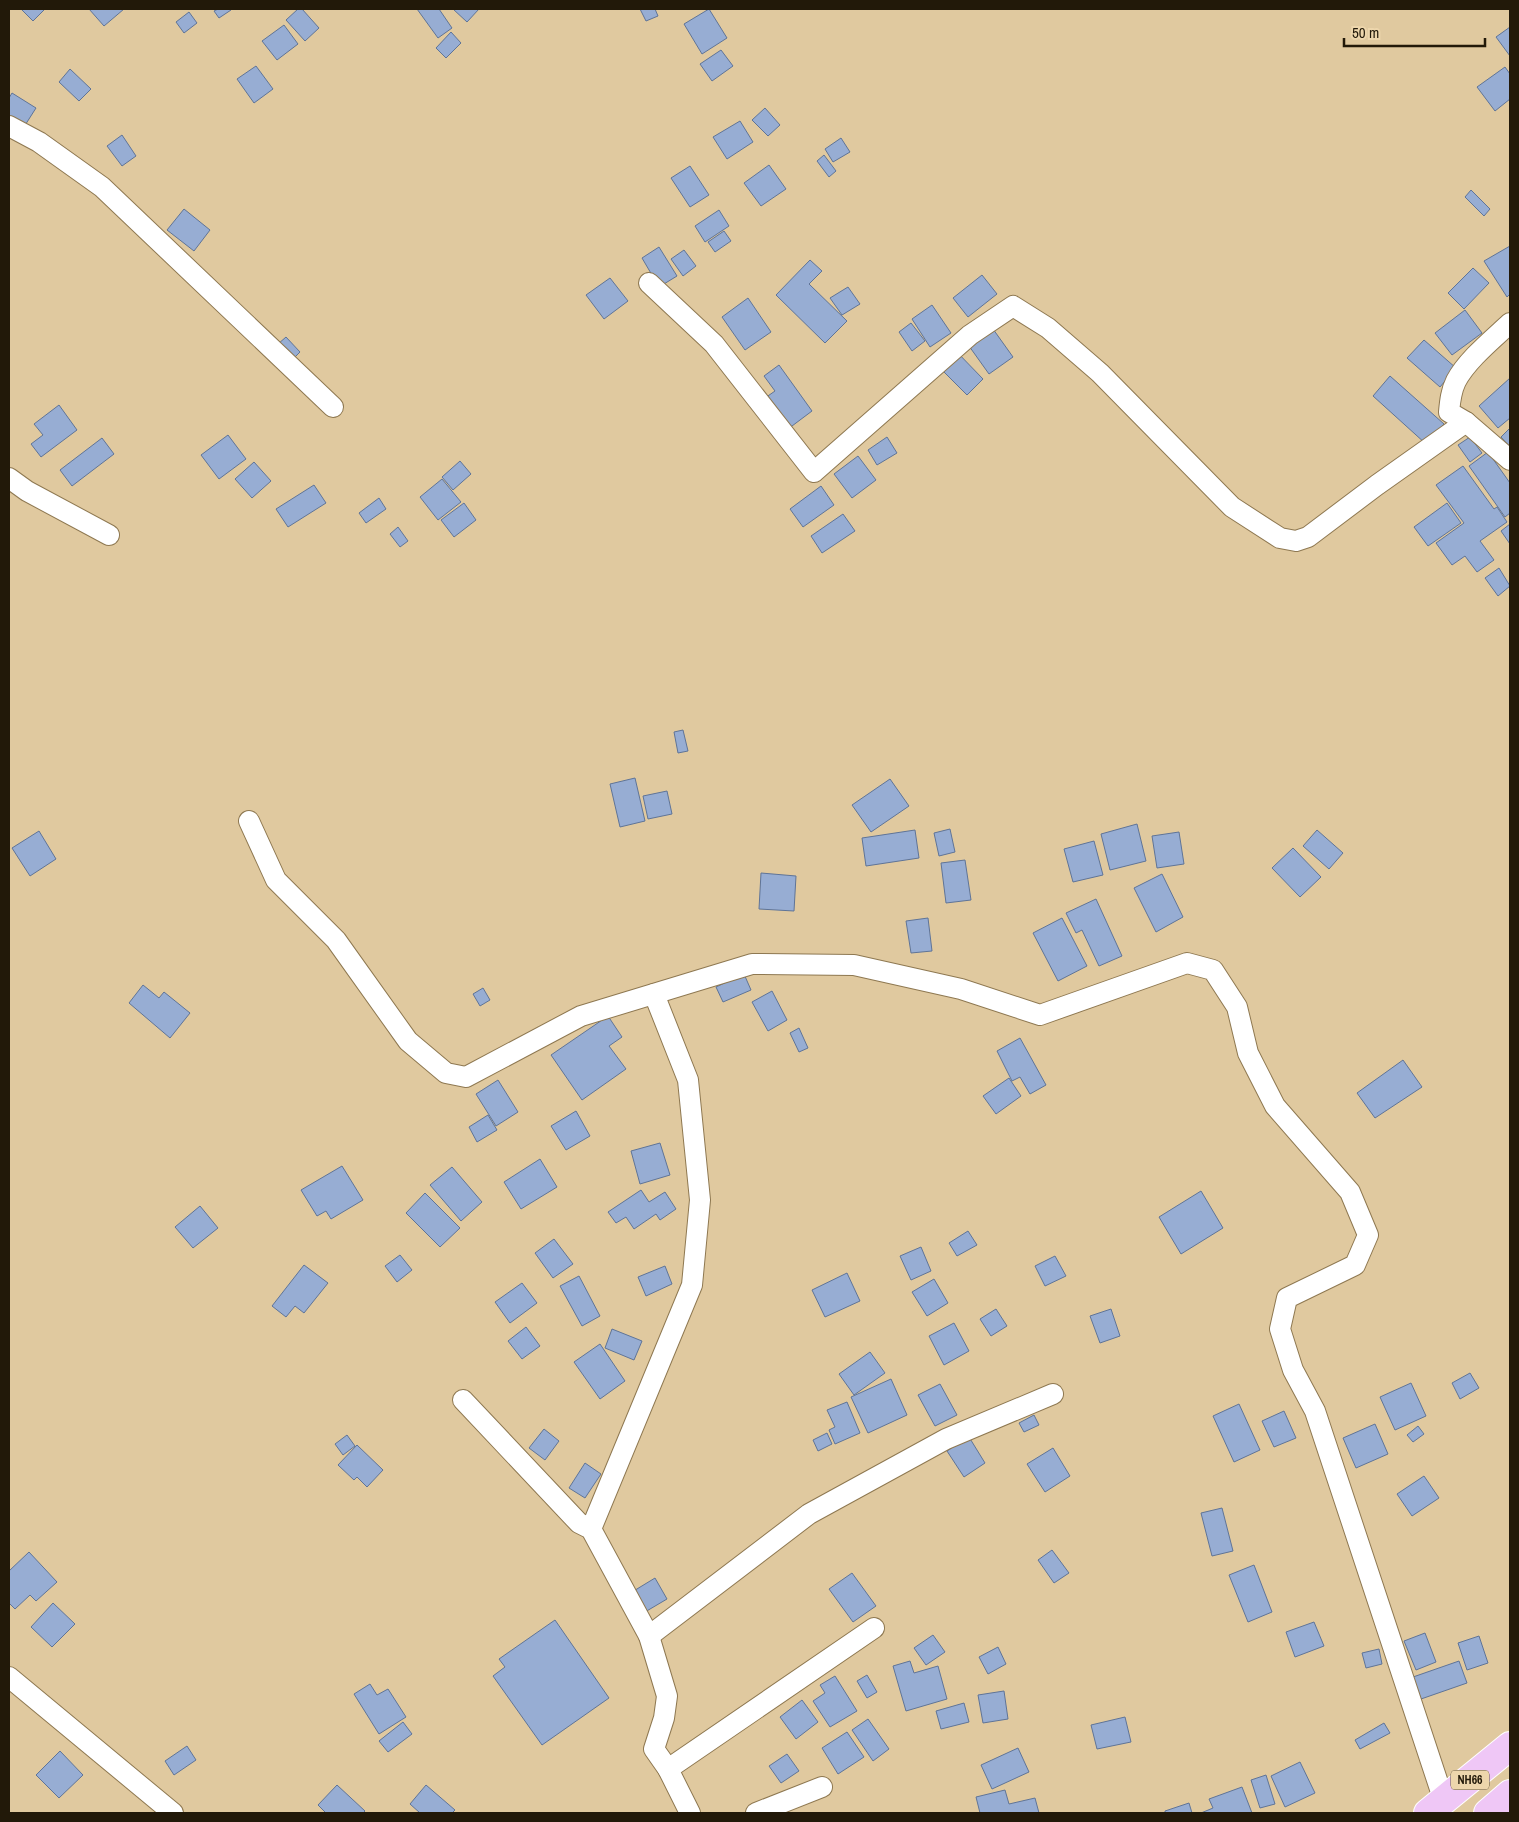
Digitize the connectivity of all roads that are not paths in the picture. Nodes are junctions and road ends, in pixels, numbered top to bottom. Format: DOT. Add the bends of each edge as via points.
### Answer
graph roads {
  1 [pos="9,126"];
  2 [pos="649,283"];
  3 [pos="1510,323"];
  4 [pos="333,408"];
  5 [pos="1466,422"];
  6 [pos="1510,460"];
  7 [pos="9,478"];
  8 [pos="109,535"];
  9 [pos="248,822"];
  10 [pos="654,994"];
  11 [pos="1053,1394"];
  12 [pos="462,1400"];
  13 [pos="591,1528"];
  14 [pos="874,1628"];
  15 [pos="650,1636"];
  16 [pos="9,1677"];
  17 [pos="1510,1746"];
  18 [pos="668,1769"];
  19 [pos="822,1787"];
  20 [pos="1510,1794"];
  21 [pos="1436,1807"];
  22 [pos="173,1813"];
  23 [pos="690,1813"];
  24 [pos="756,1813"];
  25 [pos="1488,1813"];
  1 -- 4 [label="street" via="39,142 102,187"];
  2 -- 5 [label="street" via="714,344 814,472 970,335 1013,306 1048,328 1100,373 1232,507 1280,538 1296,541 1308,537"];
  3 -- 5 [label="street" via="1456,380 1449,412"];
  5 -- 6 [label="street"];
  7 -- 8 [label="street"];
  9 -- 10 [label="street" via="276,880 336,940 408,1041 446,1073 466,1077 581,1016"];
  10 -- 13 [label="street" via="688,1080 700,1200 692,1285"];
  10 -- 21 [label="street" via="752,964 854,965 961,988 1040,1015 1187,963 1213,970 1237,1007 1248,1052 1274,1106 1350,1192 1368,1235 1355,1265 1287,1298 1280,1329 1293,1370 1315,1411"];
  11 -- 15 [label="street" via="946,1439 810,1514"];
  12 -- 13 [label="street" via="579,1522"];
  13 -- 15 [label="street"];
  14 -- 18 [label="street"];
  15 -- 18 [label="street" via="667,1696 654,1749"];
  16 -- 22 [label="street"];
  17 -- 21 [label="highway, NH66"];
  18 -- 23 [label="street"];
  19 -- 24 [label="street"];
  20 -- 25 [label="highway, NH66"];
}
